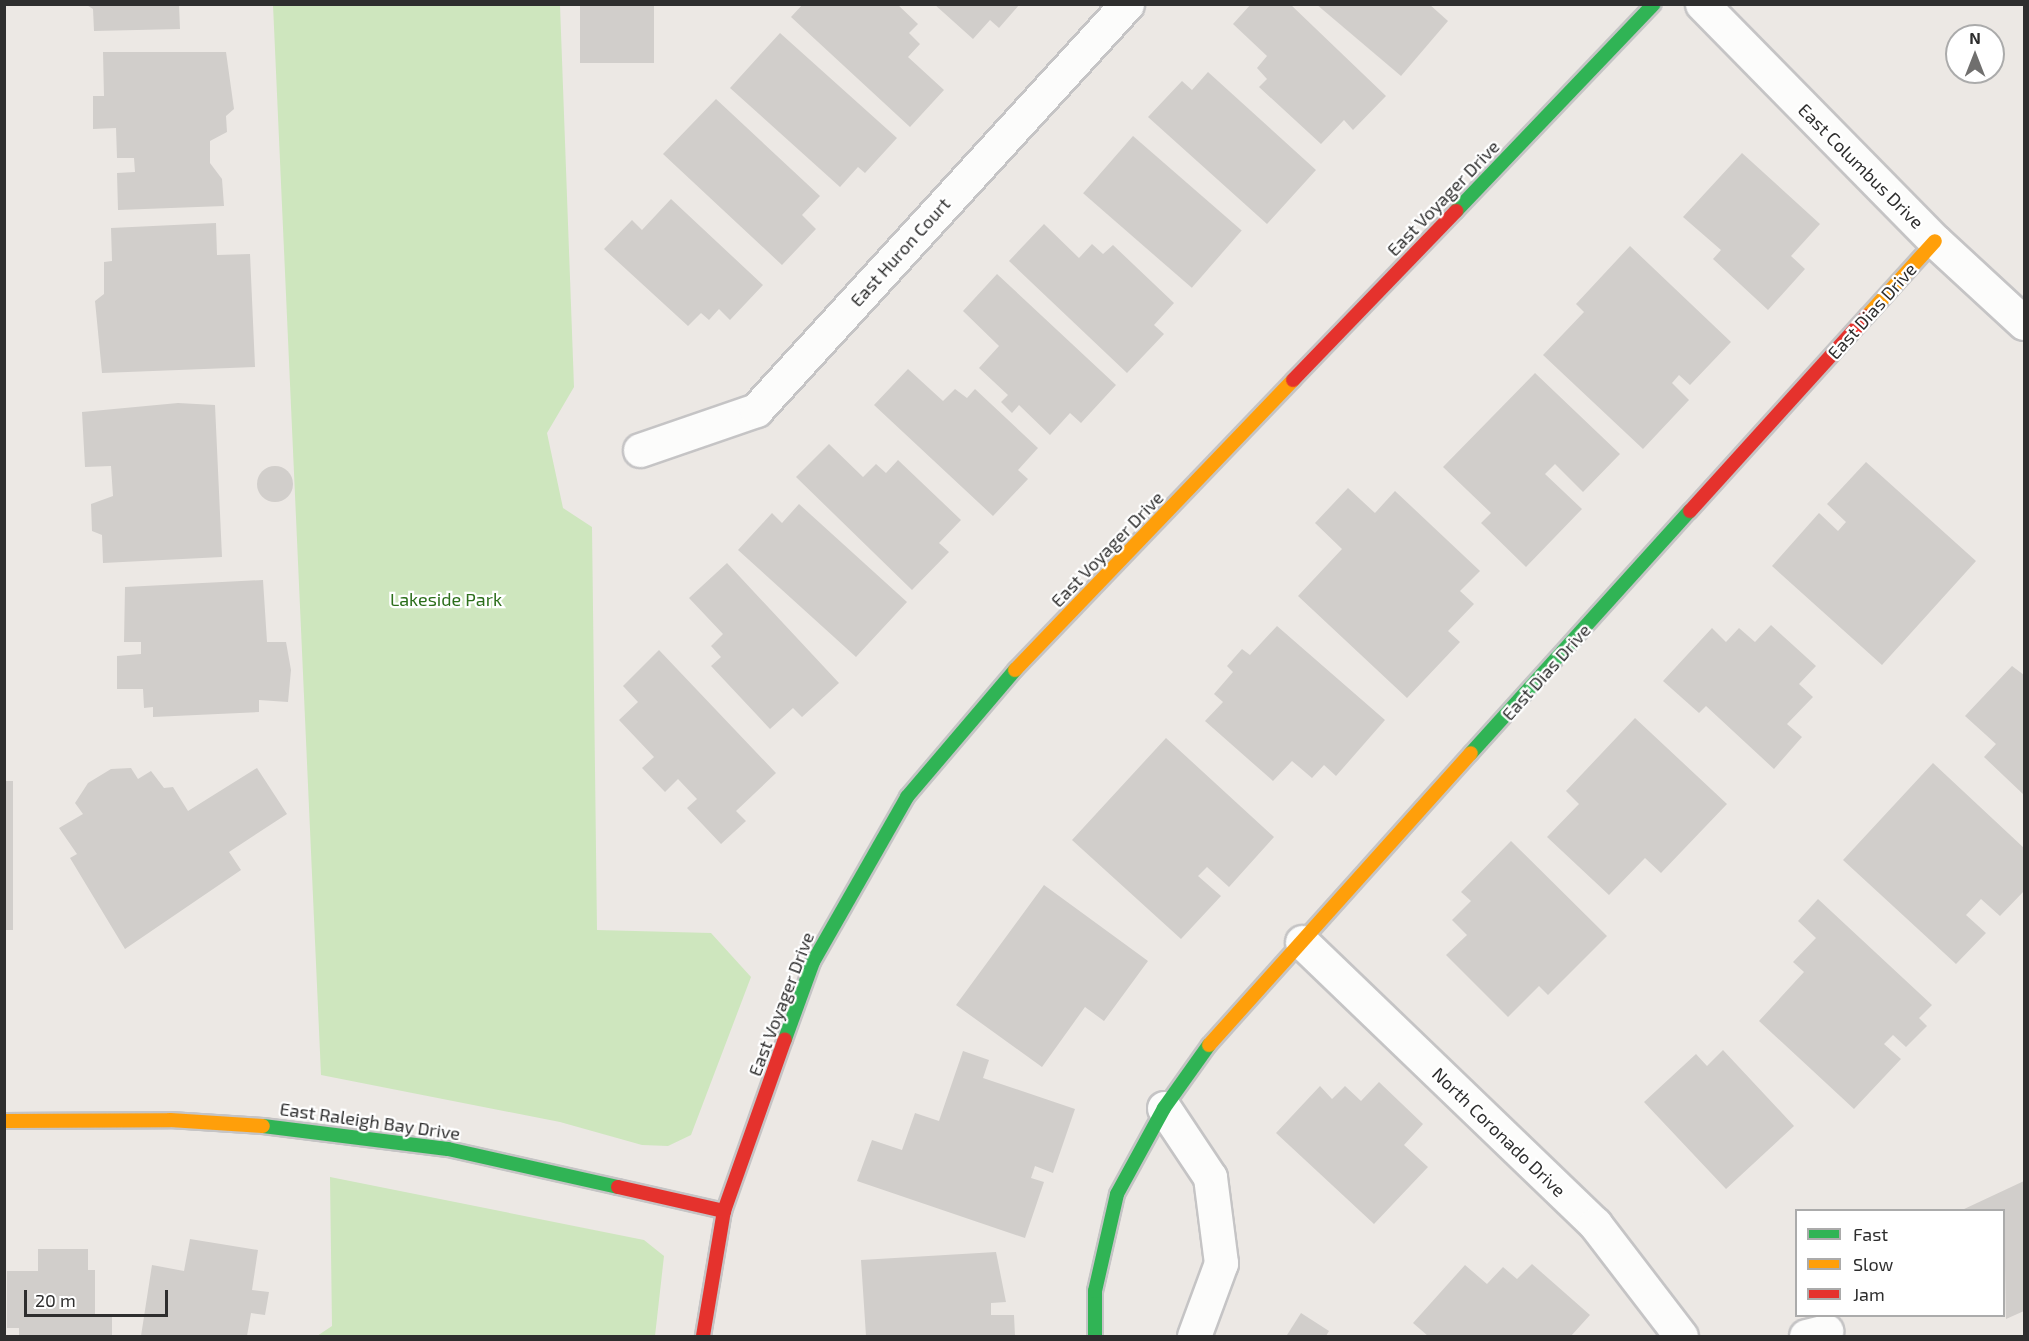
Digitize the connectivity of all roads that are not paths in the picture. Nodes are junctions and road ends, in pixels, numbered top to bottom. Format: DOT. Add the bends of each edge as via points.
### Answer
graph roads {
  1 [pos="1127,4"];
  2 [pos="1654,4"];
  3 [pos="1702,4"];
  4 [pos="1935,241"];
  5 [pos="2025,323"];
  6 [pos="640,450"];
  7 [pos="1302,942"];
  8 [pos="1164,1108"];
  9 [pos="4,1121"];
  10 [pos="723,1211"];
  11 [pos="703,1336"];
  12 [pos="1095,1336"];
  13 [pos="1194,1336"];
  14 [pos="1681,1336"];
  1 -- 6 [label="street, East Huron Court" via="756,410"];
  2 -- 10 [label="street, East Voyager Drive" via="971,716 907,796 813,962"];
  3 -- 4 [label="street, East Columbus Drive"];
  4 -- 5 [label="street, East Columbus Drive"];
  4 -- 7 [label="street, East Dias Drive"];
  7 -- 8 [label="street, East Dias Drive" via="1221,1028"];
  7 -- 14 [label="street, North Coronado Drive" via="1595,1224"];
  8 -- 12 [label="street, East Dias Drive" via="1117,1194 1095,1292"];
  8 -- 13 [label="street" via="1210,1176 1220,1252 1221,1263"];
  9 -- 10 [label="street, East Raleigh Bay Drive" via="170,1120 312,1129 447,1149"];
  10 -- 11 [label="street, East Voyager Drive"];
}
